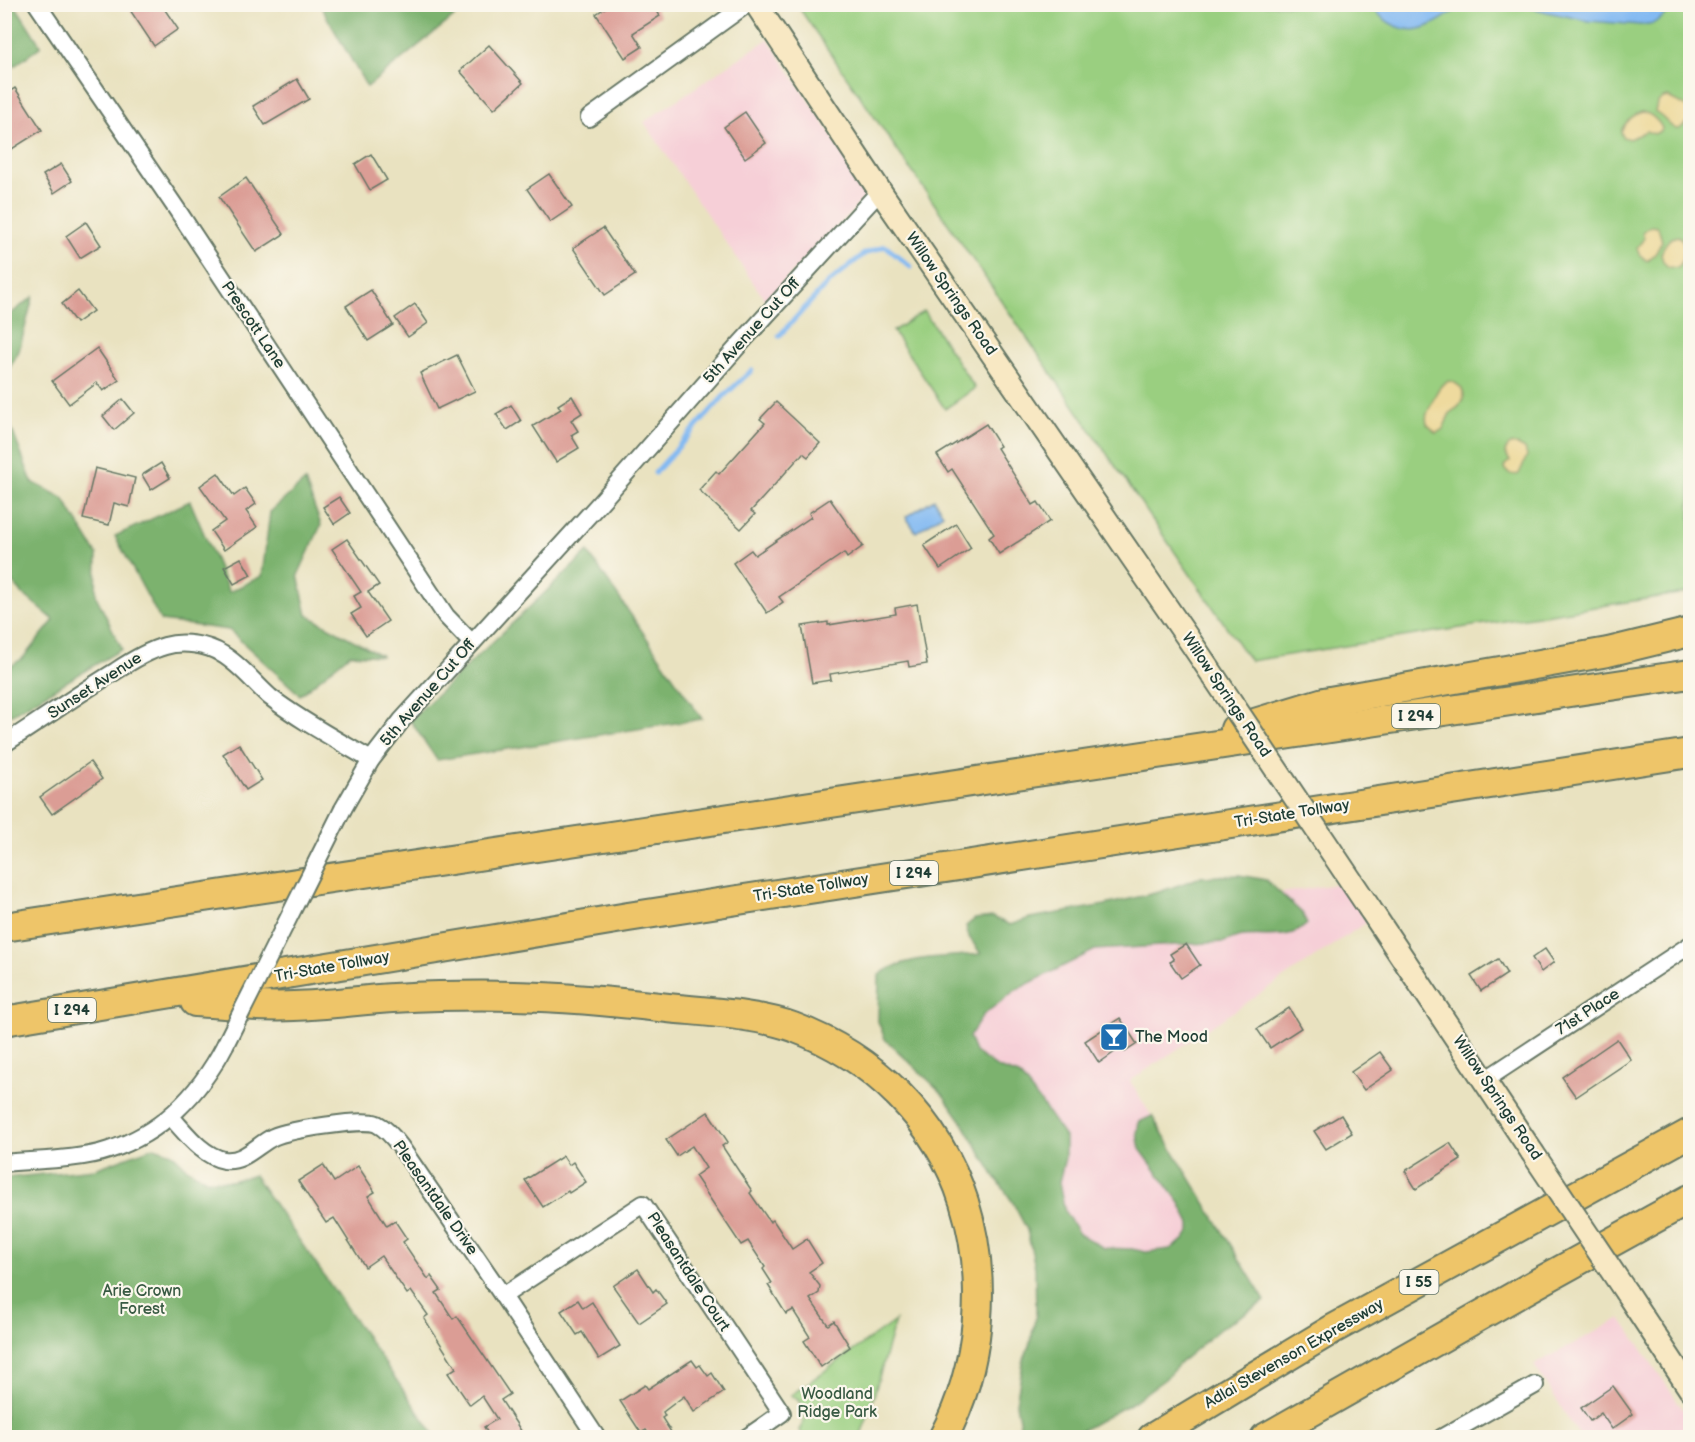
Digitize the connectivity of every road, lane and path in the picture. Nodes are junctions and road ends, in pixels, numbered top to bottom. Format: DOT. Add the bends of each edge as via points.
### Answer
graph roads {
  1 [pos="38,4"];
  2 [pos="747,4"];
  3 [pos="756,4"];
  4 [pos="589,118"];
  5 [pos="880,191"];
  6 [pos="1690,632"];
  7 [pos="472,643"];
  8 [pos="1690,674"];
  9 [pos="4,744"];
  10 [pos="1690,753"];
  11 [pos="1141,758"];
  12 [pos="371,760"];
  13 [pos="4,927"];
  14 [pos="1690,945"];
  15 [pos="138,999"];
  16 [pos="4,1021"];
  17 [pos="1485,1080"];
  18 [pos="171,1117"];
  19 [pos="1690,1133"];
  20 [pos="4,1163"];
  21 [pos="1690,1199"];
  22 [pos="503,1296"];
  23 [pos="1535,1385"];
  24 [pos="1690,1389"];
  25 [pos="597,1437"];
  26 [pos="746,1437"];
  27 [pos="943,1437"];
  28 [pos="1152,1437"];
  29 [pos="1265,1437"];
  30 [pos="1440,1437"];
  1 -- 7 [label="street, Prescott Lane" via="446,616"];
  2 -- 4 [label="street"];
  3 -- 5 [label="main road, Willow Springs Road"];
  5 -- 7 [label="street, 5th Avenue Cut Off"];
  5 -- 17 [label="main road, Willow Springs Road, bridge" via="1194,647"];
  6 -- 11 [label="highway" via="1608,652 1324,702"];
  7 -- 12 [label="street, 5th Avenue Cut Off"];
  8 -- 11 [label="highway, I 294"];
  9 -- 12 [label="street, Sunset Avenue" via="146,652 186,644 221,653 288,710"];
  10 -- 15 [label="highway, Tri-State Tollway / I 294" via="628,916"];
  11 -- 13 [label="highway, I 294"];
  12 -- 18 [label="street, 5th Avenue Cut Off, bridge" via="214,1067"];
  14 -- 17 [label="street, 71st Place"];
  15 -- 16 [label="highway, Tri-State Tollway / I 294"];
  15 -- 27 [label="highway" via="292,1006 492,996 612,1001 743,1016 791,1026 831,1044 901,1095 931,1132 956,1177 971,1225 978,1316 971,1366"];
  17 -- 24 [label="main road, Willow Springs Road, bridge"];
  18 -- 20 [label="street, 5th Avenue Cut Off" via="108,1150"];
  18 -- 22 [label="street, Pleasantdale Drive" via="207,1153 225,1160 242,1157 273,1137 293,1131 360,1122 376,1124 400,1146"];
  19 -- 28 [label="highway, Adlai Stevenson Expressway / I 55" via="1333,1329"];
  21 -- 29 [label="highway"];
  22 -- 25 [label="street, Pleasantdale Drive"];
  22 -- 26 [label="street, Pleasantdale Court" via="644,1204 782,1413"];
  23 -- 30 [label="street"];
}
